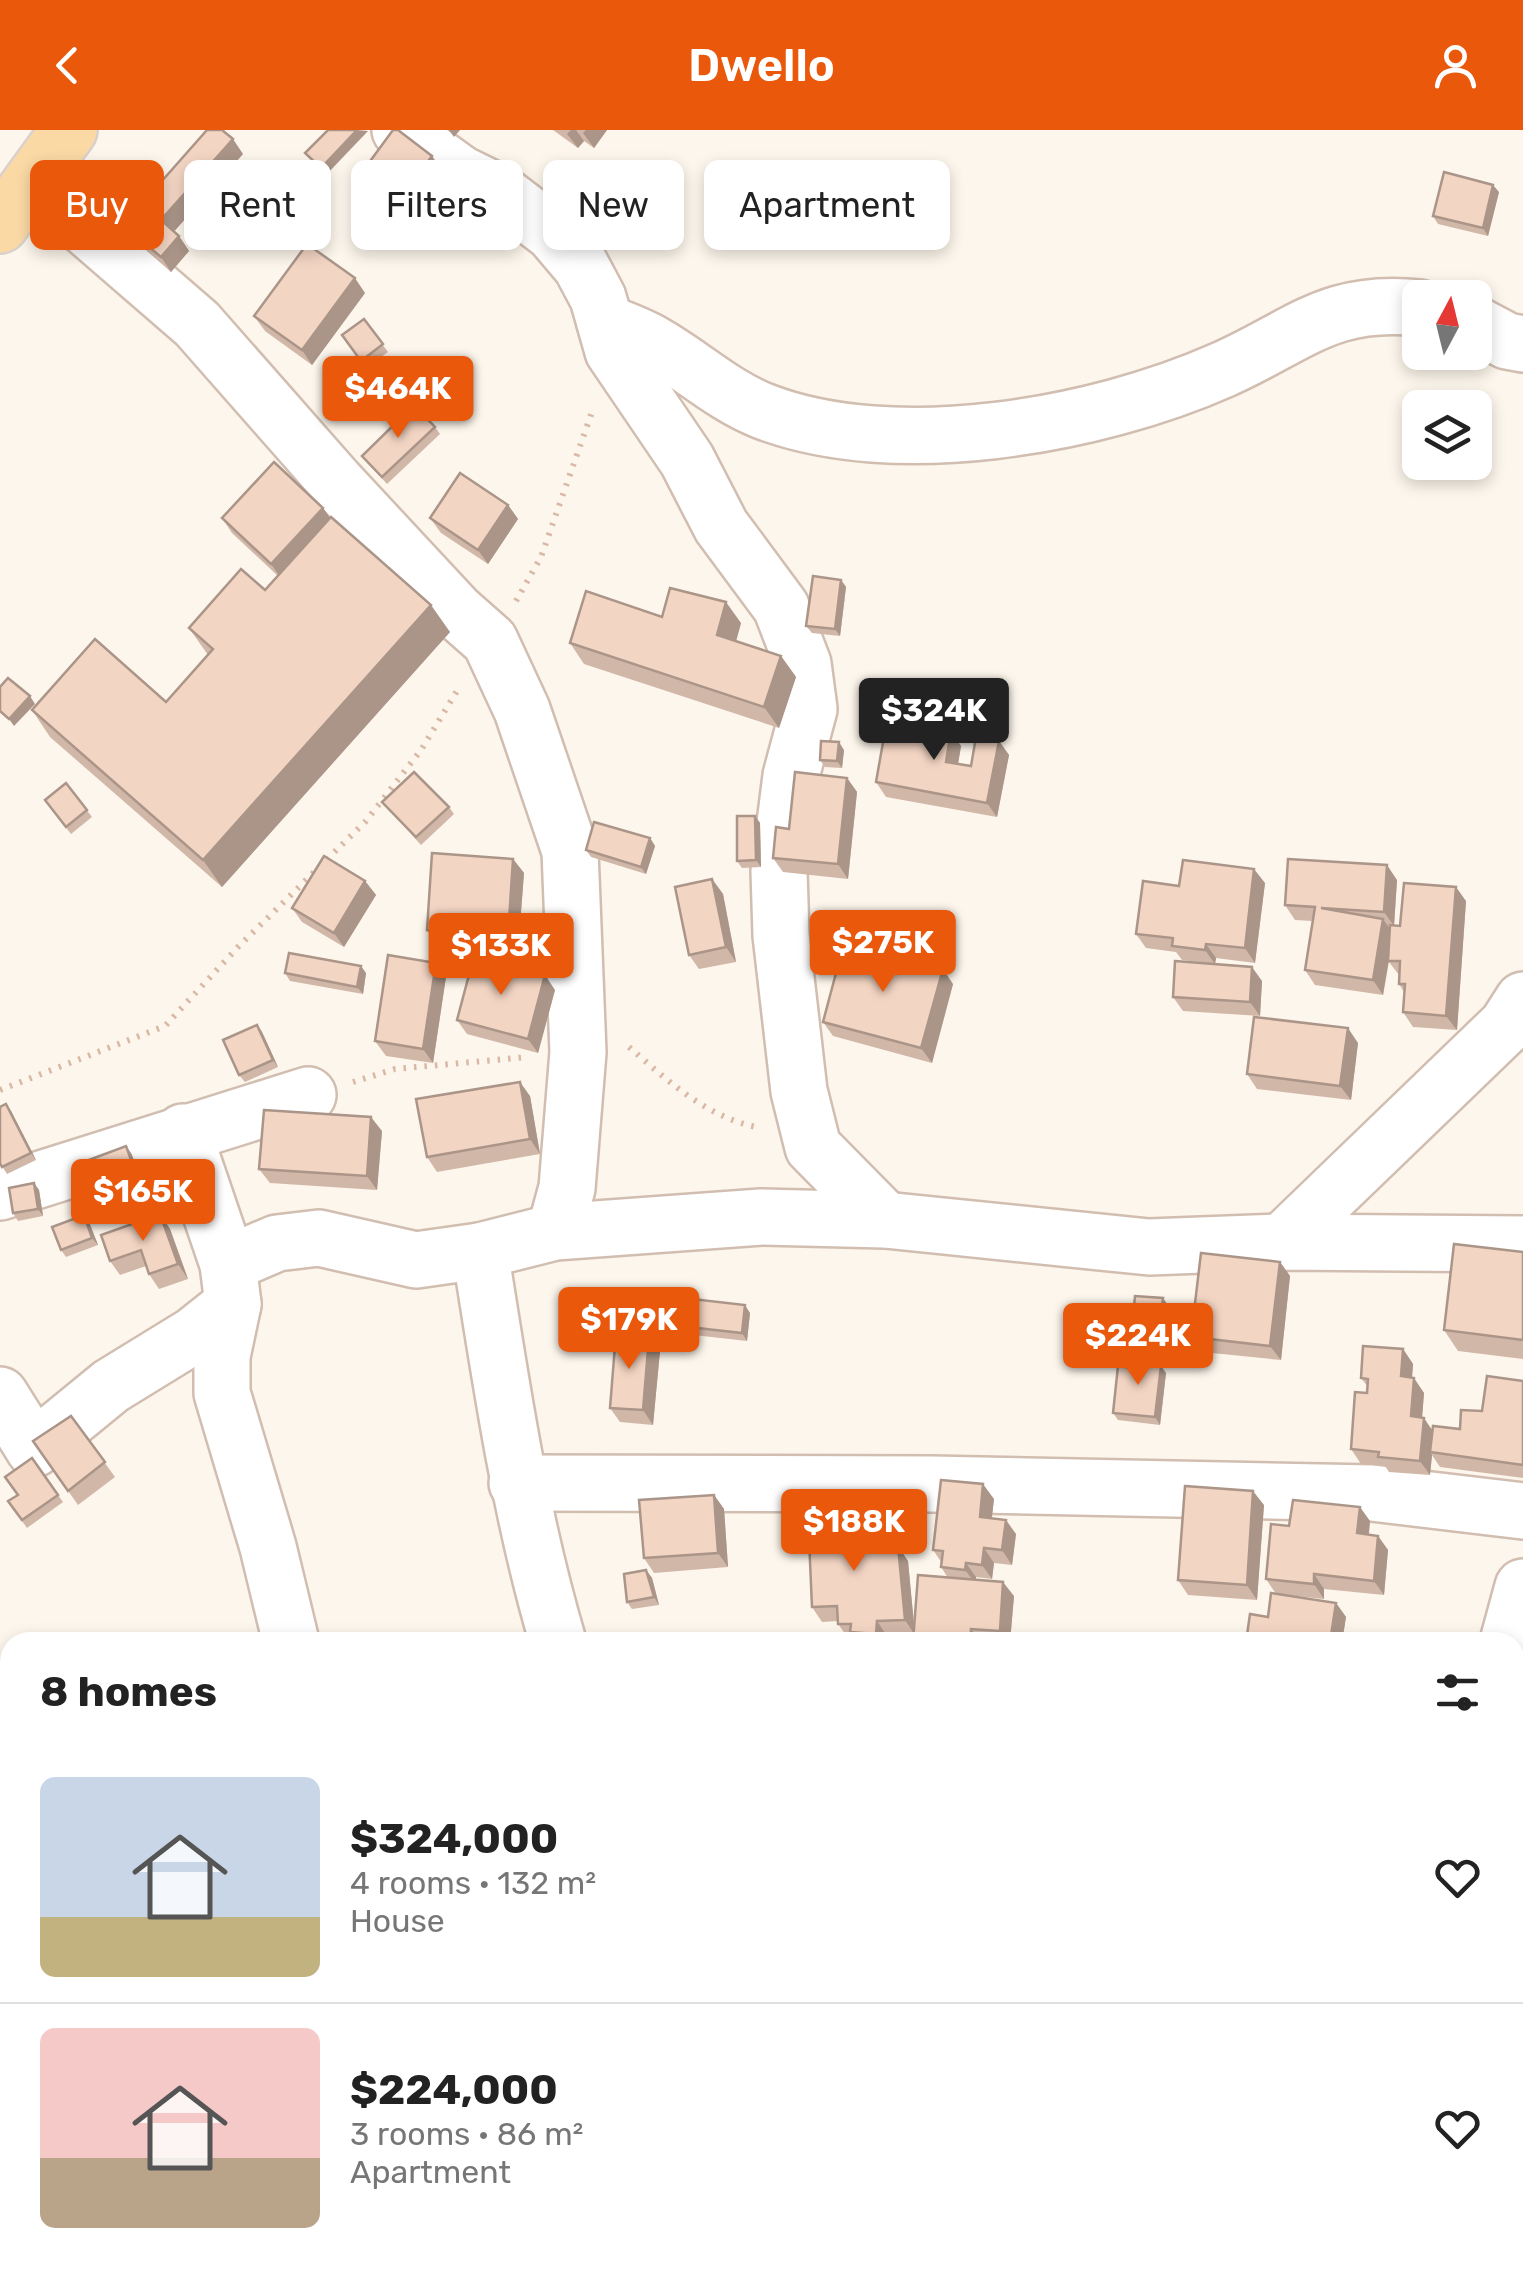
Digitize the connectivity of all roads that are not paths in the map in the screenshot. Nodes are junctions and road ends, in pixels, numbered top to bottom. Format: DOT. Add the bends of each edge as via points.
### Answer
graph roads {
  1 [pos="68,130"];
  2 [pos="400,130"];
  3 [pos="48,160"];
  4 [pos="30,186"];
  5 [pos="0,225"];
  6 [pos="112,250"];
  7 [pos="1402,306"];
  8 [pos="1492,333"];
  9 [pos="609,337"];
  10 [pos="1523,344"];
  11 [pos="1523,1000"];
  12 [pos="308,1095"];
  13 [pos="183,1132"];
  14 [pos="0,1192"];
  15 [pos="885,1220"];
  16 [pos="555,1232"];
  17 [pos="1282,1242"];
  18 [pos="1523,1244"];
  19 [pos="480,1251"];
  20 [pos="230,1284"];
  21 [pos="0,1395"];
  22 [pos="17,1461"];
  23 [pos="517,1483"];
  24 [pos="1523,1511"];
  25 [pos="1523,1587"];
  26 [pos="289,1632"];
  27 [pos="555,1632"];
  28 [pos="1511,1632"];
  1 -- 3 [label="main road"];
  2 -- 9 [label="street" via="554,233 598,298"];
  4 -- 5 [label="main road"];
  6 -- 16 [label="street" via="197,324 490,642 522,710 570,852 578,1052 567,1188"];
  7 -- 9 [label="street" via="1347,309 1223,370 1138,402 956,436 838,432 761,410 648,340"];
  8 -- 10 [label="street"];
  9 -- 15 [label="street" via="721,526 781,607 803,664 809,709 791,776 778,871 800,1091 813,1147"];
  11 -- 17 [label="street" via="1495,1037"];
  12 -- 13 [label="street"];
  13 -- 14 [label="street"];
  13 -- 20 [label="street"];
  15 -- 16 [label="street" via="760,1217"];
  15 -- 17 [label="street" via="1148,1247"];
  16 -- 19 [label="street"];
  17 -- 18 [label="street"];
  19 -- 20 [label="street" via="416,1260 319,1238 278,1242"];
  19 -- 23 [label="street"];
  20 -- 22 [label="street" via="194,1335 112,1386"];
  20 -- 26 [label="street" via="222,1394"];
  21 -- 22 [label="street"];
  23 -- 24 [label="street" via="1372,1493"];
  23 -- 27 [label="street"];
  25 -- 28 [label="street"];
}
